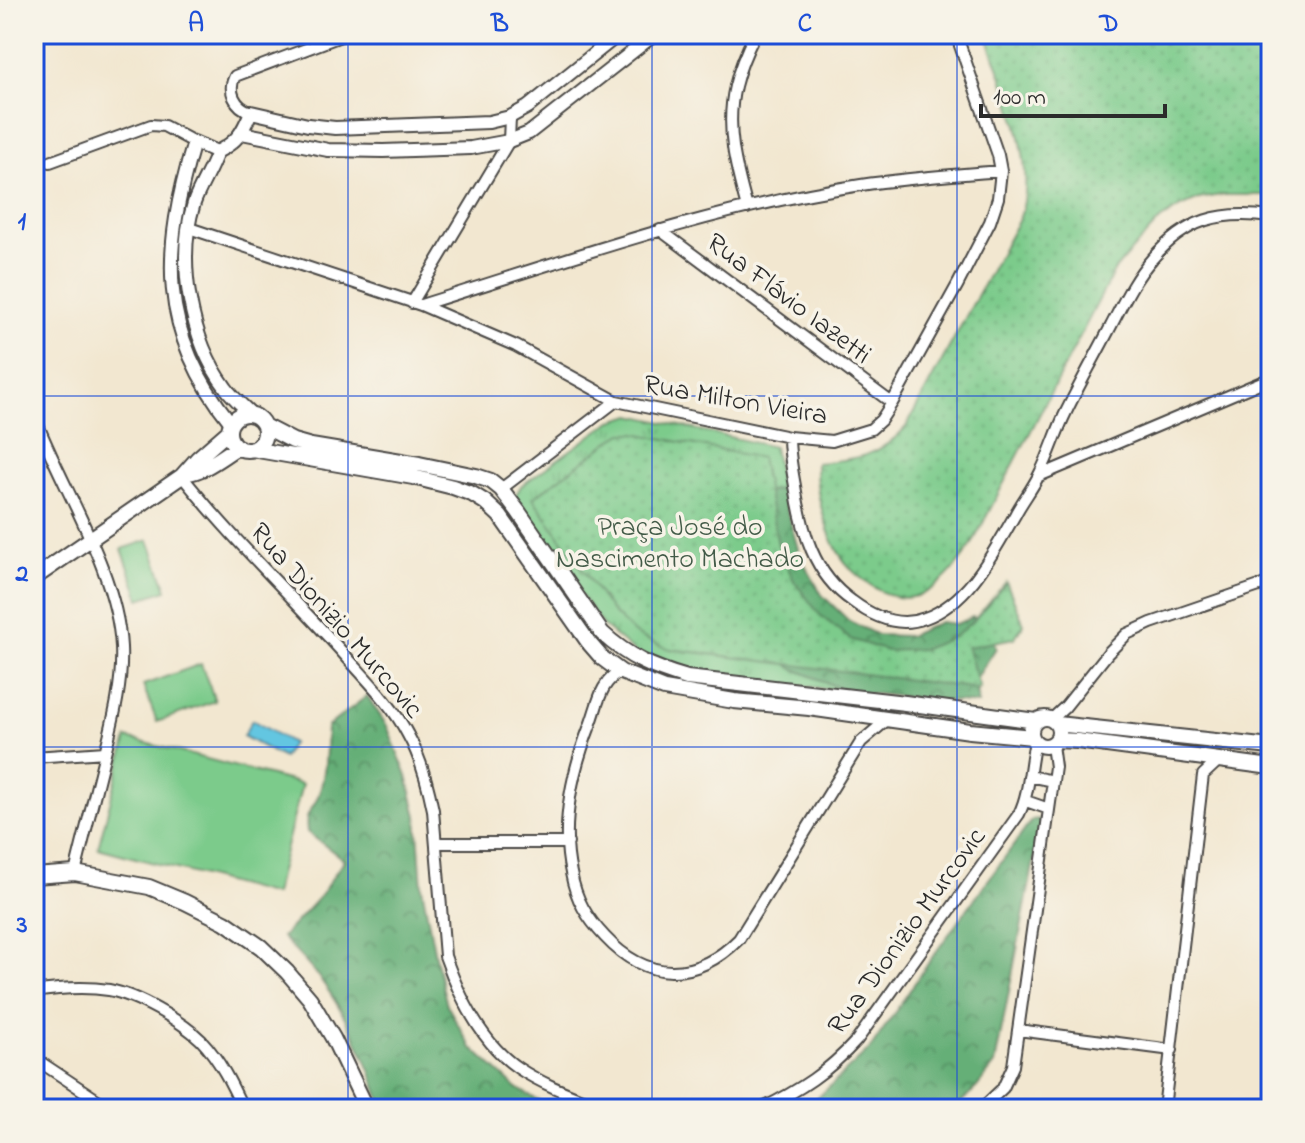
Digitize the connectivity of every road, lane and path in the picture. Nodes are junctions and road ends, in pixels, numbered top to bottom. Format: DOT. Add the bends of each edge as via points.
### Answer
graph roads {
  1 [pos="346,34"];
  2 [pos="619,34"];
  3 [pos="655,34"];
  4 [pos="755,34"];
  5 [pos="956,34"];
  6 [pos="251,112"];
  7 [pos="510,117"];
  8 [pos="242,133"];
  9 [pos="509,141"];
  10 [pos="194,142"];
  11 [pos="217,152"];
  12 [pos="50,162"];
  13 [pos="1001,171"];
  14 [pos="185,173"];
  15 [pos="203,182"];
  16 [pos="747,208"];
  17 [pos="1271,217"];
  18 [pos="189,228"];
  19 [pos="660,230"];
  20 [pos="416,304"];
  21 [pos="1271,378"];
  22 [pos="616,401"];
  23 [pos="892,403"];
  24 [pos="34,415"];
  25 [pos="252,415"];
  26 [pos="264,426"];
  27 [pos="230,427"];
  28 [pos="37,432"];
  29 [pos="789,437"];
  30 [pos="245,448"];
  31 [pos="185,474"];
  32 [pos="1039,476"];
  33 [pos="501,489"];
  34 [pos="90,540"];
  35 [pos="34,578"];
  36 [pos="1271,582"];
  37 [pos="621,672"];
  38 [pos="888,719"];
  39 [pos="1036,721"];
  40 [pos="1054,721"];
  41 [pos="1034,739"];
  42 [pos="1054,742"];
  43 [pos="1271,747"];
  44 [pos="105,752"];
  45 [pos="34,757"];
  46 [pos="1218,761"];
  47 [pos="1271,767"];
  48 [pos="1029,776"];
  49 [pos="1053,781"];
  50 [pos="1026,801"];
  51 [pos="1049,809"];
  52 [pos="437,843"];
  53 [pos="568,843"];
  54 [pos="75,873"];
  55 [pos="34,876"];
  56 [pos="34,992"];
  57 [pos="1018,1030"];
  58 [pos="1172,1050"];
  59 [pos="34,1058"];
  60 [pos="111,1109"];
  61 [pos="243,1109"];
  62 [pos="367,1109"];
  63 [pos="607,1109"];
  64 [pos="761,1109"];
  65 [pos="981,1109"];
  66 [pos="1164,1109"];
  1 -- 6 [label="street" via="235,76 233,96"];
  2 -- 7 [label="street"];
  3 -- 9 [label="street" via="529,133"];
  4 -- 16 [label="street" via="735,84 730,115 731,146"];
  5 -- 13 [label="street, Rua Milton Vieira"];
  6 -- 7 [label="street" via="335,128"];
  6 -- 8 [label="street"];
  7 -- 9 [label="street"];
  8 -- 9 [label="street" via="328,150 471,148"];
  8 -- 11 [label="street"];
  9 -- 20 [label="street"];
  10 -- 11 [label="street"];
  10 -- 12 [label="street" via="151,125"];
  10 -- 14 [label="street"];
  11 -- 15 [label="street"];
  13 -- 16 [label="street" via="861,185"];
  13 -- 23 [label="street, Rua Milton Vieira" via="990,222"];
  14 -- 15 [label="street"];
  14 -- 27 [label="street" via="172,243 173,304 183,340"];
  15 -- 18 [label="street"];
  16 -- 19 [label="street"];
  17 -- 32 [label="street" via="1221,216 1200,222 1183,230 1152,259 1134,283 1066,413"];
  18 -- 20 [label="street, Rua Milton Vieira"];
  18 -- 25 [label="street" via="188,289 197,331 224,386"];
  19 -- 20 [label="street"];
  19 -- 23 [label="street, Rua Flávio Iazetti"];
  20 -- 22 [label="street, Rua Milton Vieira" via="516,346"];
  21 -- 32 [label="street"];
  22 -- 29 [label="street, Rua Milton Vieira"];
  22 -- 33 [label="street"];
  23 -- 29 [label="street, Rua Milton Vieira" via="881,420 863,432 832,441"];
  24 -- 28 [label="street"];
  25 -- 26 [label="main road"];
  25 -- 27 [label="main road" via="236,417"];
  26 -- 30 [label="main road" via="263,440"];
  26 -- 33 [label="main road" via="311,446 476,476"];
  27 -- 30 [label="main road" via="230,437"];
  27 -- 31 [label="main road"];
  28 -- 34 [label="street"];
  29 -- 32 [label="street" via="798,506 811,553 841,594 873,616 889,620 924,619 955,600 981,571"];
  30 -- 31 [label="main road"];
  30 -- 37 [label="main road" via="413,477 472,494 500,516 589,643"];
  31 -- 34 [label="main road"];
  31 -- 52 [label="street, Rua Dionizio Murcovic" via="204,504 398,718 428,787"];
  33 -- 39 [label="main road" via="602,633 640,662 687,678"];
  34 -- 35 [label="main road"];
  34 -- 44 [label="street" via="116,615 121,647 119,692"];
  36 -- 40 [label="street" via="1127,634"];
  37 -- 38 [label="main road" via="664,689"];
  37 -- 53 [label="street" via="606,682 583,743 573,777"];
  38 -- 41 [label="main road"];
  38 -- 53 [label="street" via="861,742 739,939 714,959 685,970 658,971 612,945 576,895"];
  39 -- 40 [label="main road"];
  39 -- 41 [label="main road" via="1031,728"];
  40 -- 42 [label="main road" via="1060,732"];
  40 -- 43 [label="main road"];
  41 -- 42 [label="main road" via="1040,745"];
  41 -- 48 [label="street, Rua Dionizio Murcovic"];
  42 -- 46 [label="main road"];
  42 -- 49 [label="street"];
  44 -- 45 [label="street"];
  44 -- 54 [label="street"];
  46 -- 47 [label="main road"];
  46 -- 58 [label="street" via="1203,775"];
  48 -- 49 [label="street"];
  48 -- 50 [label="street, Rua Dionizio Murcovic"];
  49 -- 51 [label="street"];
  50 -- 51 [label="street"];
  50 -- 64 [label="street, Rua Dionizio Murcovic" via="857,1040 811,1082"];
  51 -- 57 [label="street"];
  52 -- 53 [label="street"];
  52 -- 63 [label="street, Rua Dionizio Murcovic" via="445,956 478,1025 514,1065"];
  54 -- 55 [label="main road"];
  54 -- 62 [label="main road" via="149,887 225,922 261,947 310,999"];
  56 -- 61 [label="street" via="111,990 176,1020 224,1070"];
  57 -- 58 [label="street"];
  57 -- 65 [label="street" via="1008,1078"];
  58 -- 66 [label="street"];
  59 -- 60 [label="street"];
}
